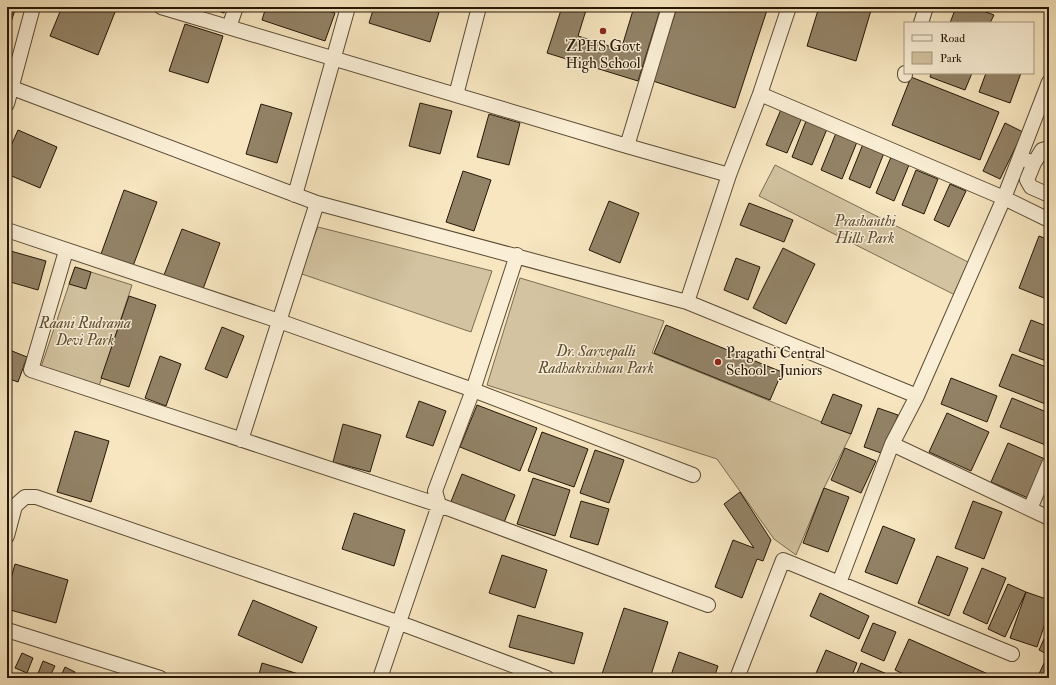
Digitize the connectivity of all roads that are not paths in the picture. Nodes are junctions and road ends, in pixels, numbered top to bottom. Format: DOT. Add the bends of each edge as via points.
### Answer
graph roads {
  1 [pos="33,7"];
  2 [pos="161,7"];
  3 [pos="236,7"];
  4 [pos="348,7"];
  5 [pos="480,7"];
  6 [pos="669,7"];
  7 [pos="789,7"];
  8 [pos="926,7"];
  9 [pos="921,22"];
  10 [pos="229,28"];
  11 [pos="334,59"];
  12 [pos="1049,82"];
  13 [pos="9,86"];
  14 [pos="760,94"];
  15 [pos="456,95"];
  16 [pos="7,104"];
  17 [pos="627,146"];
  18 [pos="1049,148"];
  19 [pos="1020,157"];
  20 [pos="1034,163"];
  21 [pos="728,175"];
  22 [pos="295,195"];
  23 [pos="1049,195"];
  24 [pos="1004,198"];
  25 [pos="317,202"];
  26 [pos="1049,220"];
  27 [pos="7,230"];
  28 [pos="66,251"];
  29 [pos="516,255"];
  30 [pos="687,302"];
  31 [pos="279,321"];
  32 [pos="473,390"];
  33 [pos="916,396"];
  34 [pos="241,440"];
  35 [pos="892,444"];
  36 [pos="1049,464"];
  37 [pos="693,475"];
  38 [pos="439,505"];
  39 [pos="1030,509"];
  40 [pos="1049,518"];
  41 [pos="7,536"];
  42 [pos="839,583"];
  43 [pos="708,605"];
  44 [pos="400,623"];
  45 [pos="7,630"];
  46 [pos="1012,654"];
  47 [pos="160,678"];
  48 [pos="380,678"];
  49 [pos="547,678"];
  50 [pos="737,678"];
  1 -- 13 [label="street"];
  2 -- 10 [label="street"];
  3 -- 10 [label="street"];
  4 -- 11 [label="street"];
  5 -- 15 [label="street"];
  6 -- 17 [label="street"];
  7 -- 14 [label="street"];
  8 -- 9 [label="street"];
  10 -- 11 [label="street"];
  11 -- 15 [label="street"];
  11 -- 22 [label="street"];
  12 -- 19 [label="street"];
  13 -- 16 [label="street"];
  13 -- 22 [label="street"];
  14 -- 21 [label="street"];
  14 -- 24 [label="street"];
  15 -- 17 [label="street"];
  17 -- 21 [label="street"];
  18 -- 20 [label="street" via="1042,150"];
  19 -- 20 [label="street"];
  19 -- 24 [label="street"];
  20 -- 23 [label="street" via="1027,180 1031,187"];
  21 -- 30 [label="street"];
  22 -- 25 [label="street"];
  24 -- 26 [label="street"];
  24 -- 33 [label="street"];
  25 -- 29 [label="street"];
  25 -- 31 [label="street"];
  27 -- 28 [label="street"];
  28 -- 31 [label="street"];
  28 -- 34 [label="street" via="31,370"];
  29 -- 30 [label="street"];
  29 -- 32 [label="street"];
  30 -- 33 [label="street"];
  31 -- 32 [label="street"];
  31 -- 34 [label="street"];
  32 -- 37 [label="street"];
  32 -- 38 [label="street" via="435,491"];
  33 -- 35 [label="street"];
  34 -- 38 [label="street"];
  35 -- 39 [label="street"];
  35 -- 42 [label="street"];
  36 -- 39 [label="street"];
  38 -- 43 [label="street"];
  38 -- 44 [label="street"];
  39 -- 40 [label="street"];
  41 -- 44 [label="street" via="15,506 25,497 36,497"];
  42 -- 46 [label="street"];
  42 -- 50 [label="street" via="784,560"];
  44 -- 48 [label="street"];
  44 -- 49 [label="street"];
  45 -- 47 [label="street"];
}
